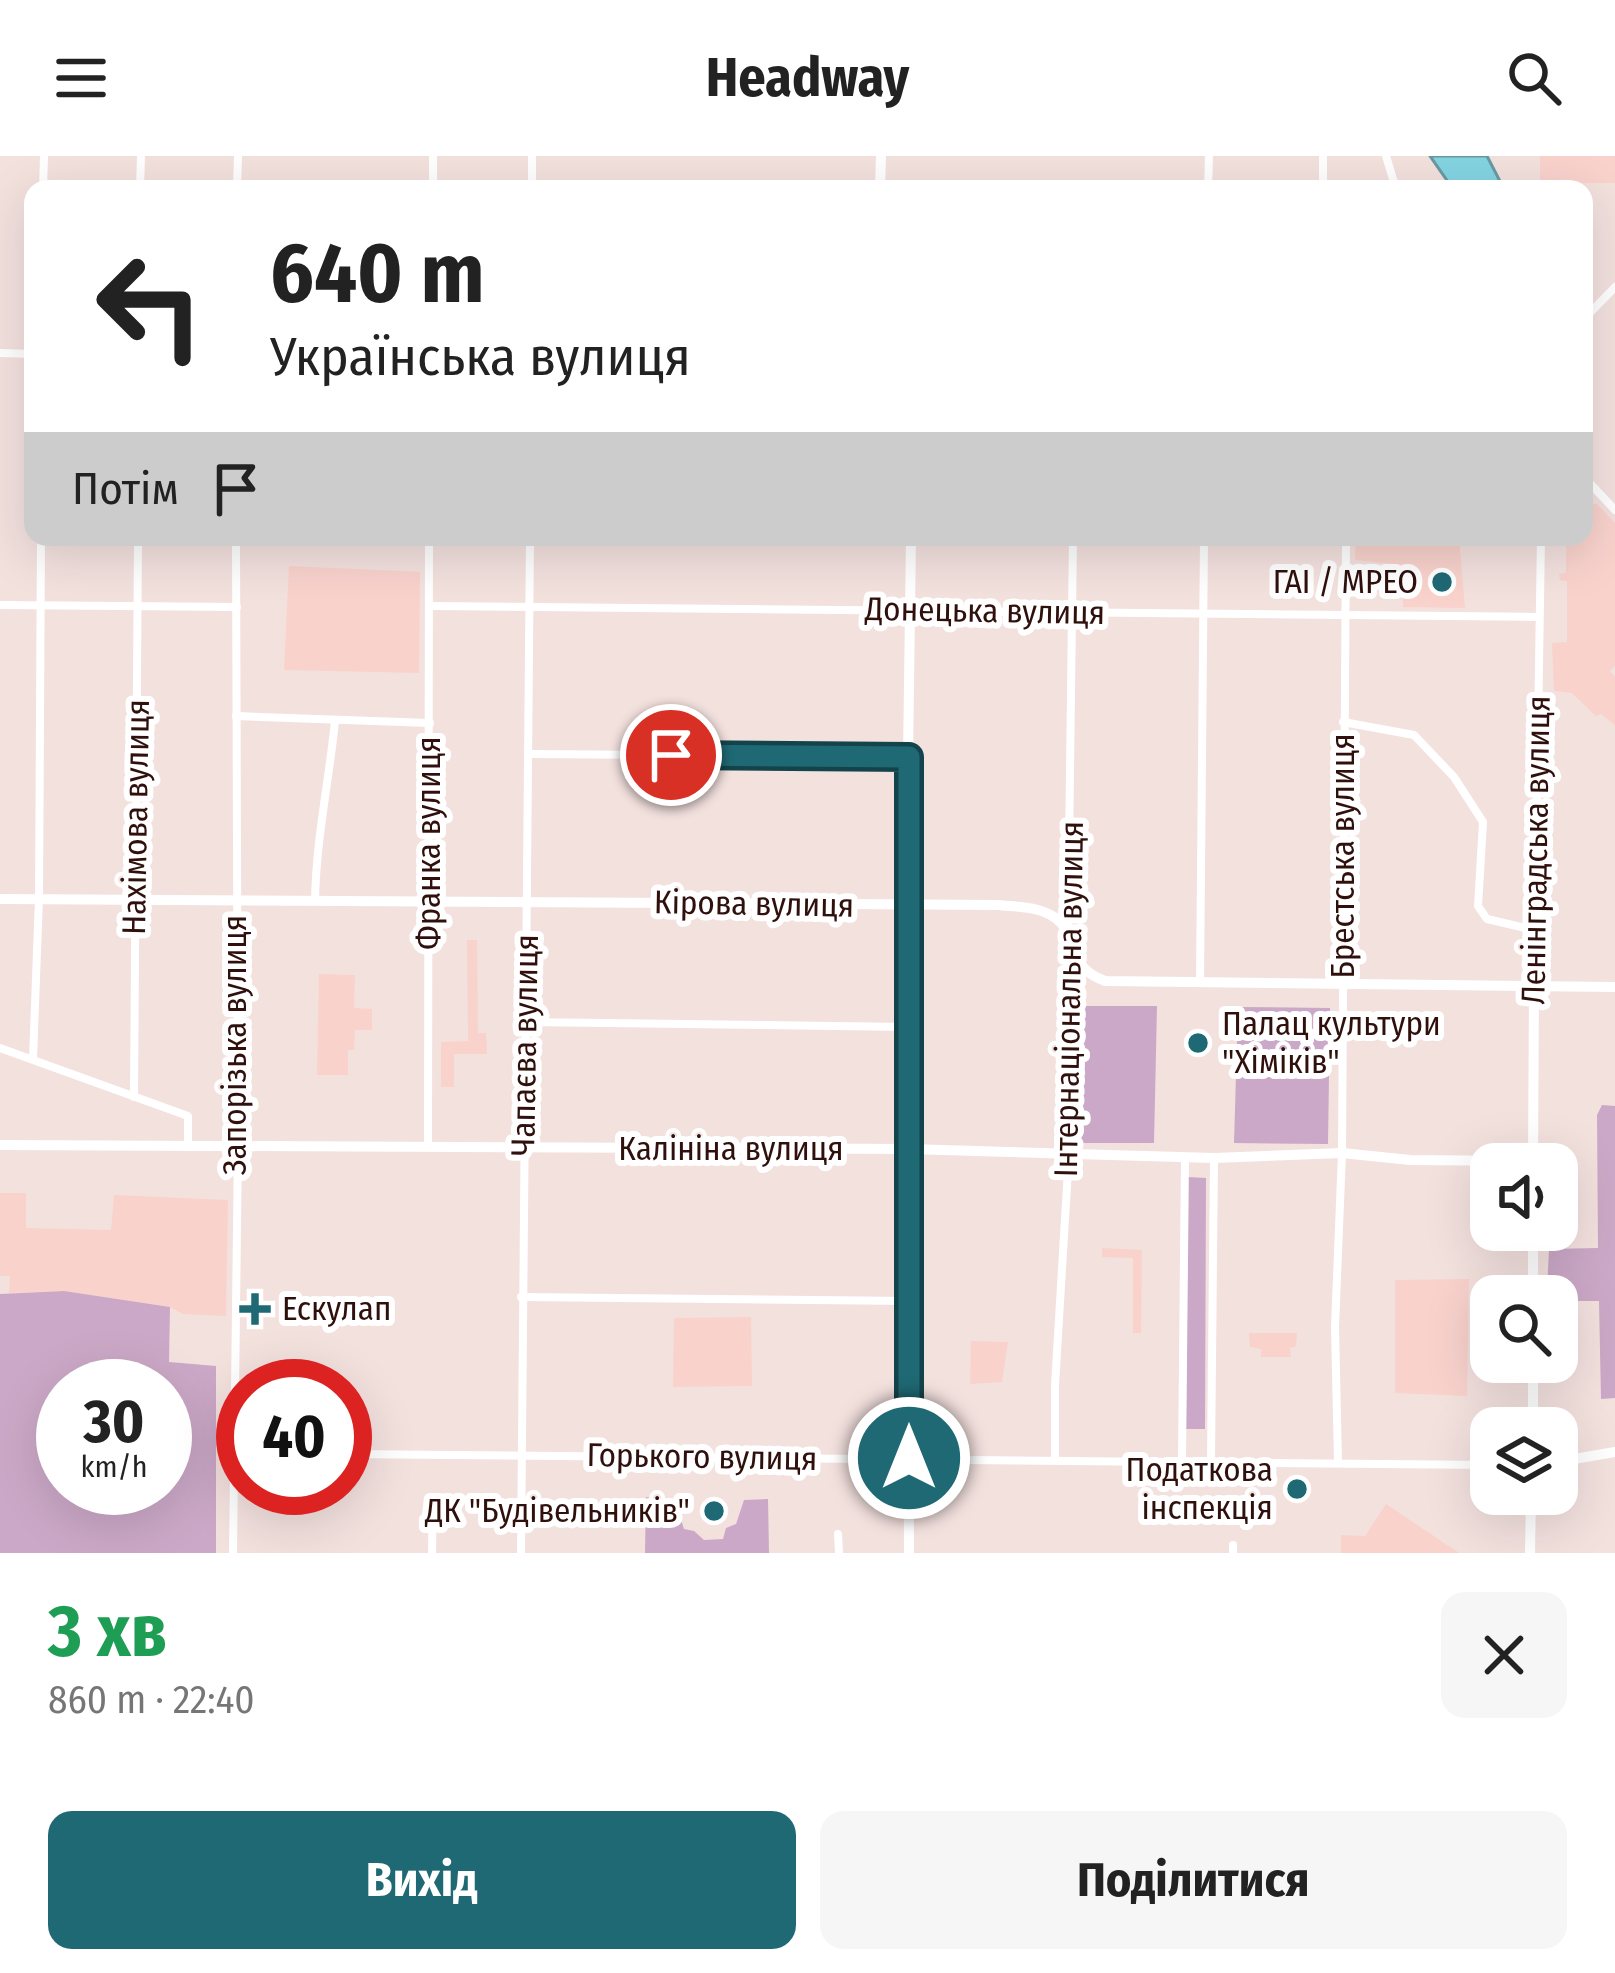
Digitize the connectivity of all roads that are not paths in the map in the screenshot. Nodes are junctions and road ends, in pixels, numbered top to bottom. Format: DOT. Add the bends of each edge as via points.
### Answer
graph roads {
  1 [pos="1615,286"];
  2 [pos="1593,309"];
  3 [pos="1593,487"];
  4 [pos="1615,510"];
  5 [pos="41,546"];
  6 [pos="138,546"];
  7 [pos="236,546"];
  8 [pos="430,546"];
  9 [pos="530,546"];
  10 [pos="911,546"];
  11 [pos="1073,546"];
  12 [pos="1204,546"];
  13 [pos="1346,546"];
  14 [pos="1541,546"];
  15 [pos="0,605"];
  16 [pos="40,605"];
  17 [pos="138,605"];
  18 [pos="430,606"];
  19 [pos="237,607"];
  20 [pos="529,608"];
  21 [pos="912,609"];
  22 [pos="1072,611"];
  23 [pos="1204,615"];
  24 [pos="1345,615"];
  25 [pos="1539,617"];
  26 [pos="236,716"];
  27 [pos="335,721"];
  28 [pos="1343,722"];
  29 [pos="430,723"];
  30 [pos="528,754"];
  31 [pos="909,757"];
  32 [pos="39,898"];
  33 [pos="0,899"];
  34 [pos="135,901"];
  35 [pos="315,901"];
  36 [pos="429,901"];
  37 [pos="236,902"];
  38 [pos="526,902"];
  39 [pos="906,906"];
  40 [pos="1534,930"];
  41 [pos="1070,941"];
  42 [pos="1200,984"];
  43 [pos="1343,986"];
  44 [pos="1534,987"];
  45 [pos="1615,987"];
  46 [pos="525,1022"];
  47 [pos="908,1027"];
  48 [pos="0,1048"];
  49 [pos="33,1059"];
  50 [pos="134,1097"];
  51 [pos="1533,1143"];
  52 [pos="0,1145"];
  53 [pos="188,1146"];
  54 [pos="238,1147"];
  55 [pos="428,1148"];
  56 [pos="524,1148"];
  57 [pos="909,1149"];
  58 [pos="1069,1153"];
  59 [pos="1342,1153"];
  60 [pos="1184,1158"];
  61 [pos="1214,1158"];
  62 [pos="1470,1161"];
  63 [pos="521,1297"];
  64 [pos="910,1301"];
  65 [pos="239,1359"];
  66 [pos="1615,1452"];
  67 [pos="372,1454"];
  68 [pos="521,1455"];
  69 [pos="909,1458"];
  70 [pos="1578,1458"];
  71 [pos="1054,1460"];
  72 [pos="1182,1460"];
  73 [pos="1211,1460"];
  74 [pos="1337,1462"];
  75 [pos="1470,1465"];
  76 [pos="433,1498"];
  77 [pos="236,1515"];
  78 [pos="1531,1515"];
  79 [pos="838,1534"];
  80 [pos="233,1553"];
  81 [pos="431,1553"];
  82 [pos="521,1553"];
  83 [pos="839,1553"];
  84 [pos="909,1553"];
  85 [pos="1530,1553"];
  1 -- 2 [label="street"];
  3 -- 4 [label="street"];
  5 -- 16 [label="street"];
  6 -- 17 [label="street, Нахімова вулиця"];
  7 -- 19 [label="street, Запорізька вулиця"];
  8 -- 18 [label="street, Франка вулиця"];
  9 -- 20 [label="street, Чапаєва вулиця"];
  10 -- 21 [label="street"];
  11 -- 22 [label="street, Інтернаціональна вулиця"];
  12 -- 23 [label="street"];
  13 -- 24 [label="street, Брестська вулиця"];
  14 -- 25 [label="street, Ленінградська вулиця"];
  15 -- 16 [label="street"];
  16 -- 17 [label="street"];
  16 -- 32 [label="street"];
  17 -- 19 [label="street"];
  17 -- 34 [label="street, Нахімова вулиця"];
  18 -- 20 [label="street, Донецька вулиця"];
  18 -- 29 [label="street, Франка вулиця"];
  19 -- 26 [label="street, Запорізька вулиця"];
  20 -- 21 [label="street, Донецька вулиця"];
  20 -- 30 [label="street, Чапаєва вулиця"];
  21 -- 22 [label="street, Донецька вулиця"];
  21 -- 31 [label="street"];
  22 -- 23 [label="street, Донецька вулиця"];
  22 -- 41 [label="street, Інтернаціональна вулиця"];
  23 -- 24 [label="street, Донецька вулиця"];
  23 -- 42 [label="street"];
  24 -- 25 [label="street, Донецька вулиця"];
  24 -- 28 [label="street, Брестська вулиця"];
  25 -- 40 [label="street, Ленінградська вулиця"];
  26 -- 27 [label="street"];
  26 -- 37 [label="street, Запорізька вулиця"];
  27 -- 29 [label="street"];
  27 -- 35 [label="street"];
  28 -- 40 [label="street" via="1414,735 1441,763 1484,822 1478,906 1487,920"];
  28 -- 43 [label="street, Брестська вулиця"];
  29 -- 36 [label="street, Франка вулиця"];
  30 -- 31 [label="street"];
  30 -- 38 [label="street, Чапаєва вулиця"];
  31 -- 39 [label="street"];
  32 -- 33 [label="street, Кірова вулиця"];
  32 -- 34 [label="street, Кірова вулиця"];
  32 -- 49 [label="street"];
  34 -- 37 [label="street, Кірова вулиця"];
  34 -- 50 [label="street, Нахімова вулиця"];
  35 -- 36 [label="street, Кірова вулиця"];
  35 -- 37 [label="street, Кірова вулиця"];
  36 -- 38 [label="street, Кірова вулиця"];
  36 -- 55 [label="street, Франка вулиця"];
  37 -- 54 [label="street, Запорізька вулиця"];
  38 -- 39 [label="street, Кірова вулиця"];
  38 -- 46 [label="street, Чапаєва вулиця"];
  39 -- 41 [label="street, Кірова вулиця" via="1036,909 1064,926"];
  39 -- 47 [label="street"];
  40 -- 44 [label="street, Ленінградська вулиця"];
  41 -- 42 [label="street, Кірова вулиця" via="1079,967 1105,981"];
  41 -- 58 [label="street, Інтернаціональна вулиця"];
  42 -- 43 [label="street, Кірова вулиця"];
  43 -- 44 [label="street, Кірова вулиця"];
  43 -- 59 [label="street, Брестська вулиця"];
  44 -- 45 [label="street, Кірова вулиця"];
  44 -- 51 [label="street, Ленінградська вулиця"];
  46 -- 47 [label="street"];
  46 -- 56 [label="street, Чапаєва вулиця"];
  47 -- 57 [label="street"];
  48 -- 49 [label="street"];
  49 -- 50 [label="street"];
  50 -- 53 [label="street" via="188,1117"];
  52 -- 53 [label="street, Калініна вулиця"];
  53 -- 54 [label="street, Калініна вулиця"];
  54 -- 55 [label="street, Калініна вулиця"];
  54 -- 65 [label="street, Запорізька вулиця"];
  55 -- 56 [label="street, Калініна вулиця"];
  56 -- 57 [label="street, Калініна вулиця"];
  56 -- 63 [label="street, Чапаєва вулиця"];
  57 -- 58 [label="street, Калініна вулиця"];
  57 -- 64 [label="street"];
  58 -- 60 [label="street, Калініна вулиця"];
  58 -- 71 [label="street, Інтернаціональна вулиця"];
  59 -- 61 [label="street, Калініна вулиця"];
  59 -- 62 [label="street, Калініна вулиця"];
  59 -- 74 [label="street, Брестська вулиця"];
  60 -- 61 [label="street, Калініна вулиця"];
  60 -- 72 [label="street"];
  61 -- 73 [label="street"];
  63 -- 64 [label="street"];
  63 -- 68 [label="street, Чапаєва вулиця"];
  64 -- 69 [label="street"];
  66 -- 70 [label="street"];
  67 -- 68 [label="street, Горького вулиця"];
  68 -- 69 [label="street, Горького вулиця"];
  68 -- 82 [label="street, Чапаєва вулиця"];
  69 -- 71 [label="street, Горького вулиця"];
  69 -- 84 [label="street"];
  71 -- 72 [label="street, Горького вулиця"];
  72 -- 73 [label="street, Горького вулиця"];
  73 -- 74 [label="street, Горького вулиця"];
  74 -- 75 [label="street, Горького вулиця"];
  76 -- 81 [label="street"];
  77 -- 80 [label="street, Запорізька вулиця"];
  78 -- 85 [label="street"];
  79 -- 83 [label="street"];
}
